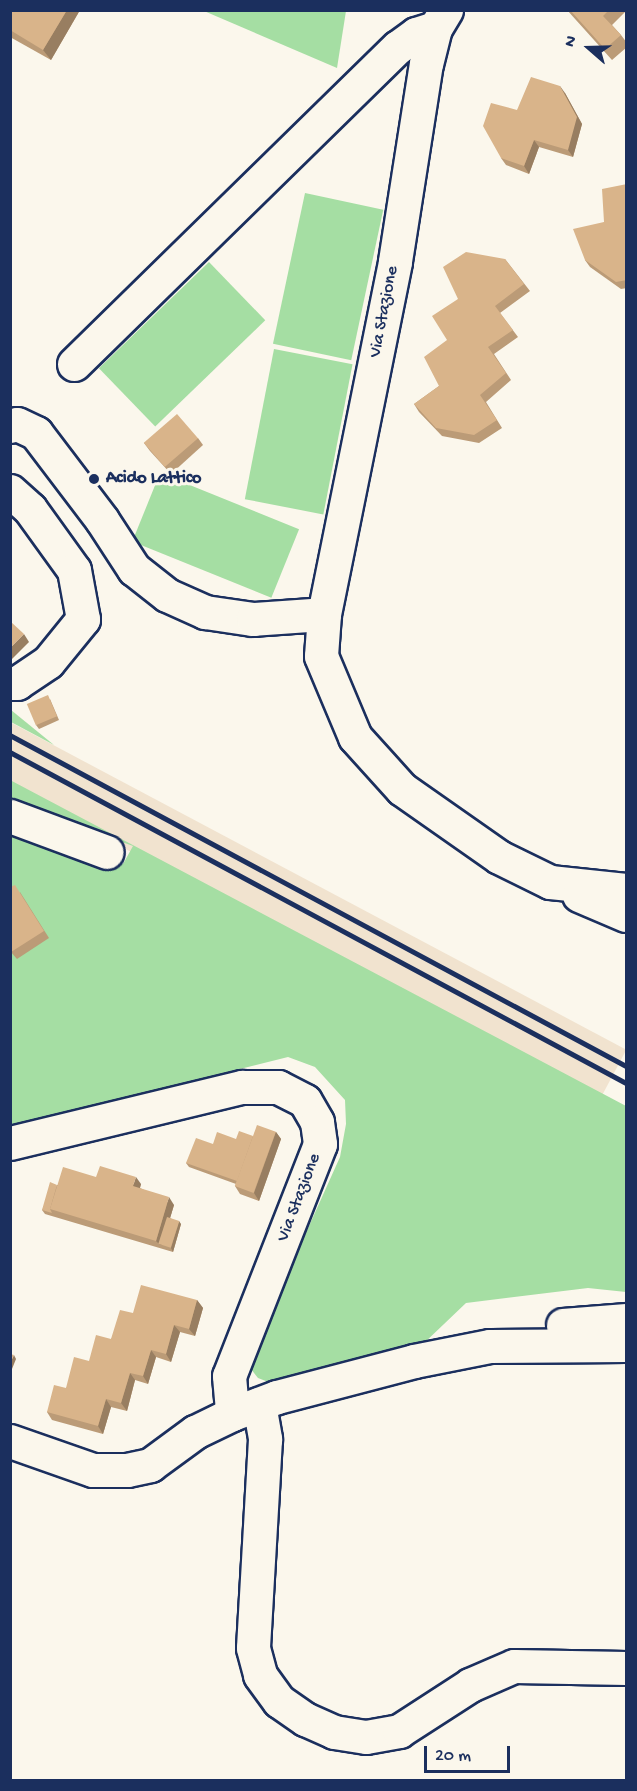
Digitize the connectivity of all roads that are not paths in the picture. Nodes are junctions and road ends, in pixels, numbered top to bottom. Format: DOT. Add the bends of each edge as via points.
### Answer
graph roads {
  1 [pos="441,19"];
  2 [pos="74,364"];
  3 [pos="10,426"];
  4 [pos="10,492"];
  5 [pos="324,614"];
  6 [pos="10,683"];
  7 [pos="10,816"];
  8 [pos="107,852"];
  9 [pos="550,882"];
  10 [pos="627,890"];
  11 [pos="627,915"];
  12 [pos="10,1143"];
  13 [pos="627,1320"];
  14 [pos="627,1345"];
  15 [pos="490,1346"];
  16 [pos="246,1409"];
  17 [pos="10,1441"];
  18 [pos="627,1668"];
  1 -- 2 [label="main road" via="398,47"];
  1 -- 5 [label="main road, Via Stazione" via="426,63 395,262"];
  3 -- 5 [label="main road" via="17,424 36,433 134,569 167,595 205,612 253,620"];
  4 -- 6 [label="main road" via="30,509 74,570 83,619 48,662"];
  5 -- 9 [label="main road, Via Stazione" via="321,656 355,737 402,789 499,856"];
  7 -- 8 [label="main road"];
  9 -- 10 [label="main road, Via Stazione"];
  9 -- 11 [label="main road"];
  12 -- 16 [label="main road, Via Stazione" via="242,1087 278,1088 305,1101 317,1122 320,1144 229,1376"];
  13 -- 15 [label="main road" via="548,1326"];
  14 -- 15 [label="main road"];
  15 -- 16 [label="main road" via="414,1361"];
  16 -- 17 [label="main road" via="195,1432 150,1465 127,1470 93,1470"];
  16 -- 18 [label="main road, Via Stazione" via="265,1439 253,1648 260,1675 279,1701 304,1719 334,1732 366,1737 399,1731 470,1685 514,1666"];
}
